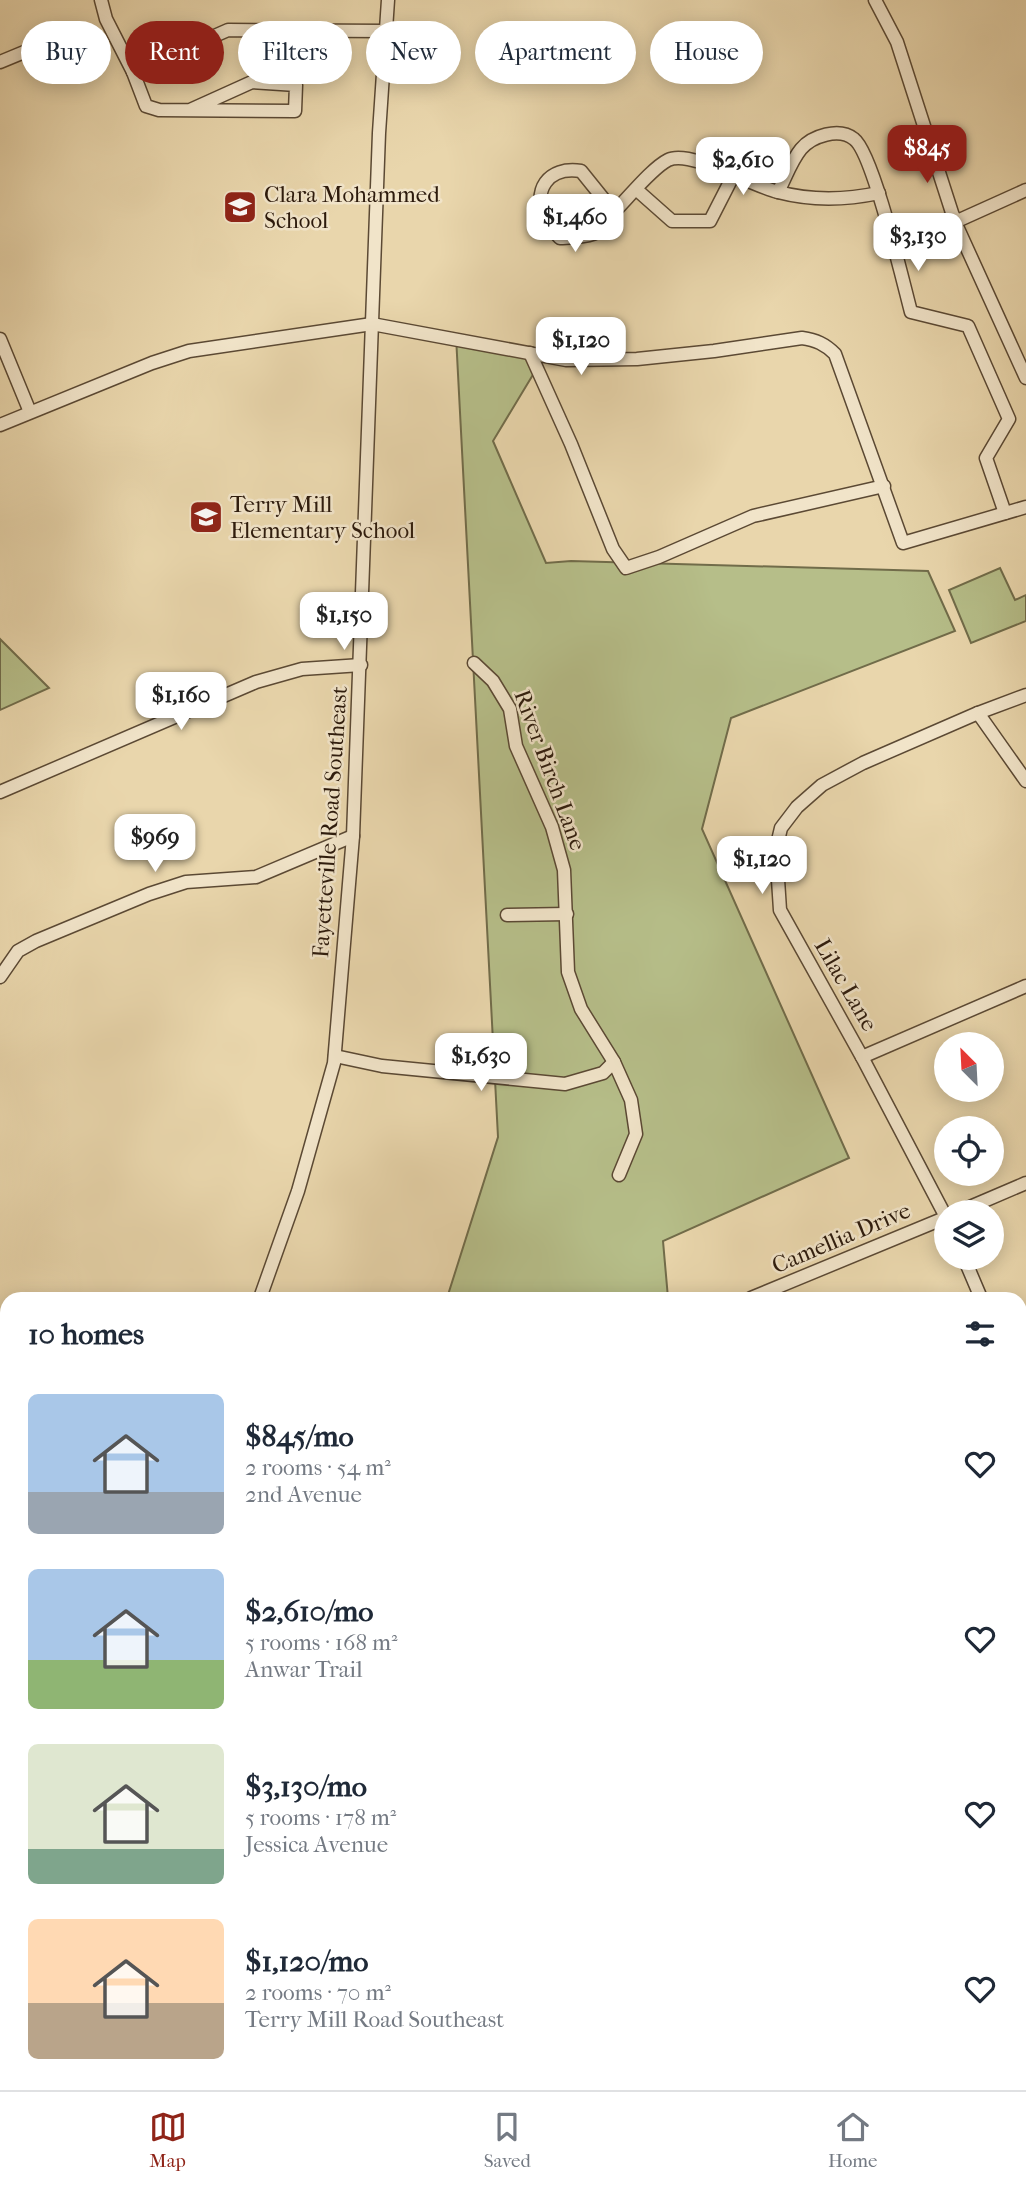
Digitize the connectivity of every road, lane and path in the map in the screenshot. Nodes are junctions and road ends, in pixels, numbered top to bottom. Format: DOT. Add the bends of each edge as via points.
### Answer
graph roads {
  1 [pos="101,0"];
  2 [pos="388,0"];
  3 [pos="875,0"];
  4 [pos="387,21"];
  5 [pos="366,31"];
  6 [pos="224,32"];
  7 [pos="21,53"];
  8 [pos="125,56"];
  9 [pos="0,62"];
  10 [pos="138,84"];
  11 [pos="382,84"];
  12 [pos="190,110"];
  13 [pos="733,176"];
  14 [pos="637,190"];
  15 [pos="1026,190"];
  16 [pos="778,192"];
  17 [pos="879,193"];
  18 [pos="614,212"];
  19 [pos="955,219"];
  20 [pos="892,240"];
  21 [pos="372,324"];
  22 [pos="0,339"];
  23 [pos="530,353"];
  24 [pos="1026,378"];
  25 [pos="30,412"];
  26 [pos="0,425"];
  27 [pos="884,486"];
  28 [pos="1026,506"];
  29 [pos="1005,513"];
  30 [pos="474,663"];
  31 [pos="360,665"];
  32 [pos="1026,695"];
  33 [pos="978,713"];
  34 [pos="1026,781"];
  35 [pos="0,792"];
  36 [pos="353,836"];
  37 [pos="566,914"];
  38 [pos="507,915"];
  39 [pos="0,977"];
  40 [pos="1026,986"];
  41 [pos="335,1056"];
  42 [pos="862,1058"];
  43 [pos="614,1062"];
  44 [pos="619,1175"];
  45 [pos="1026,1183"];
  46 [pos="937,1200"];
  47 [pos="986,1200"];
  48 [pos="934,1223"];
  49 [pos="969,1270"];
  50 [pos="262,1292"];
  51 [pos="766,1292"];
  52 [pos="978,1292"];
  1 -- 8 [label="street"];
  2 -- 4 [label="street, Fayetteville Road Southeast"];
  3 -- 19 [label="street" via="897,42"];
  5 -- 6 [label="street"];
  7 -- 9 [label="street"];
  10 -- 12 [label="street" via="146,106"];
  11 -- 21 [label="street, Fayetteville Road Southeast"];
  12 -- 12 [label="street" via="295,111 296,85 252,82"];
  13 -- 14 [label="street" via="694,159 670,159"];
  13 -- 14 [label="street" via="710,221 672,221"];
  13 -- 16 [label="street"];
  14 -- 18 [label="street"];
  15 -- 19 [label="street"];
  16 -- 17 [label="street" via="821,199"];
  16 -- 17 [label="street" via="801,149 821,136 842,133 856,139"];
  17 -- 20 [label="street"];
  18 -- 18 [label="street" via="581,171 551,174 542,186 541,208 560,239 597,234"];
  19 -- 20 [label="street"];
  19 -- 24 [label="street"];
  20 -- 29 [label="street" via="911,312 968,326 1009,419 986,458"];
  21 -- 23 [label="street"];
  21 -- 25 [label="street" via="189,351"];
  21 -- 31 [label="street, Fayetteville Road Southeast"];
  22 -- 25 [label="street"];
  23 -- 27 [label="street" via="566,360 637,359 813,340 835,354"];
  23 -- 27 [label="street" via="613,549 626,568 753,516"];
  25 -- 26 [label="street"];
  27 -- 29 [label="street" via="903,543"];
  28 -- 29 [label="street"];
  30 -- 37 [label="street, River Birch Lane" via="493,681 510,709 516,747 552,827 564,870"];
  31 -- 35 [label="street" via="302,669 256,682"];
  31 -- 36 [label="street, Fayetteville Road Southeast"];
  32 -- 33 [label="street, Lilac Lane"];
  33 -- 34 [label="street"];
  33 -- 42 [label="street, Lilac Lane" via="822,785 781,828 776,849 780,910"];
  36 -- 39 [label="street" via="256,877 186,882 149,894 36,940 18,951"];
  36 -- 41 [label="street, Fayetteville Road Southeast"];
  37 -- 38 [label="street"];
  37 -- 43 [label="street, River Birch Lane" via="568,972 581,1009"];
  40 -- 42 [label="street"];
  41 -- 43 [label="street" via="382,1066 565,1084 603,1073"];
  41 -- 50 [label="street, Fayetteville Road Southeast" via="298,1191"];
  42 -- 46 [label="street, Lilac Lane"];
  43 -- 44 [label="street, River Birch Lane" via="631,1100 635,1134"];
  45 -- 47 [label="street"];
  48 -- 51 [label="street, Camellia Drive"];
  49 -- 52 [label="street"];
}
